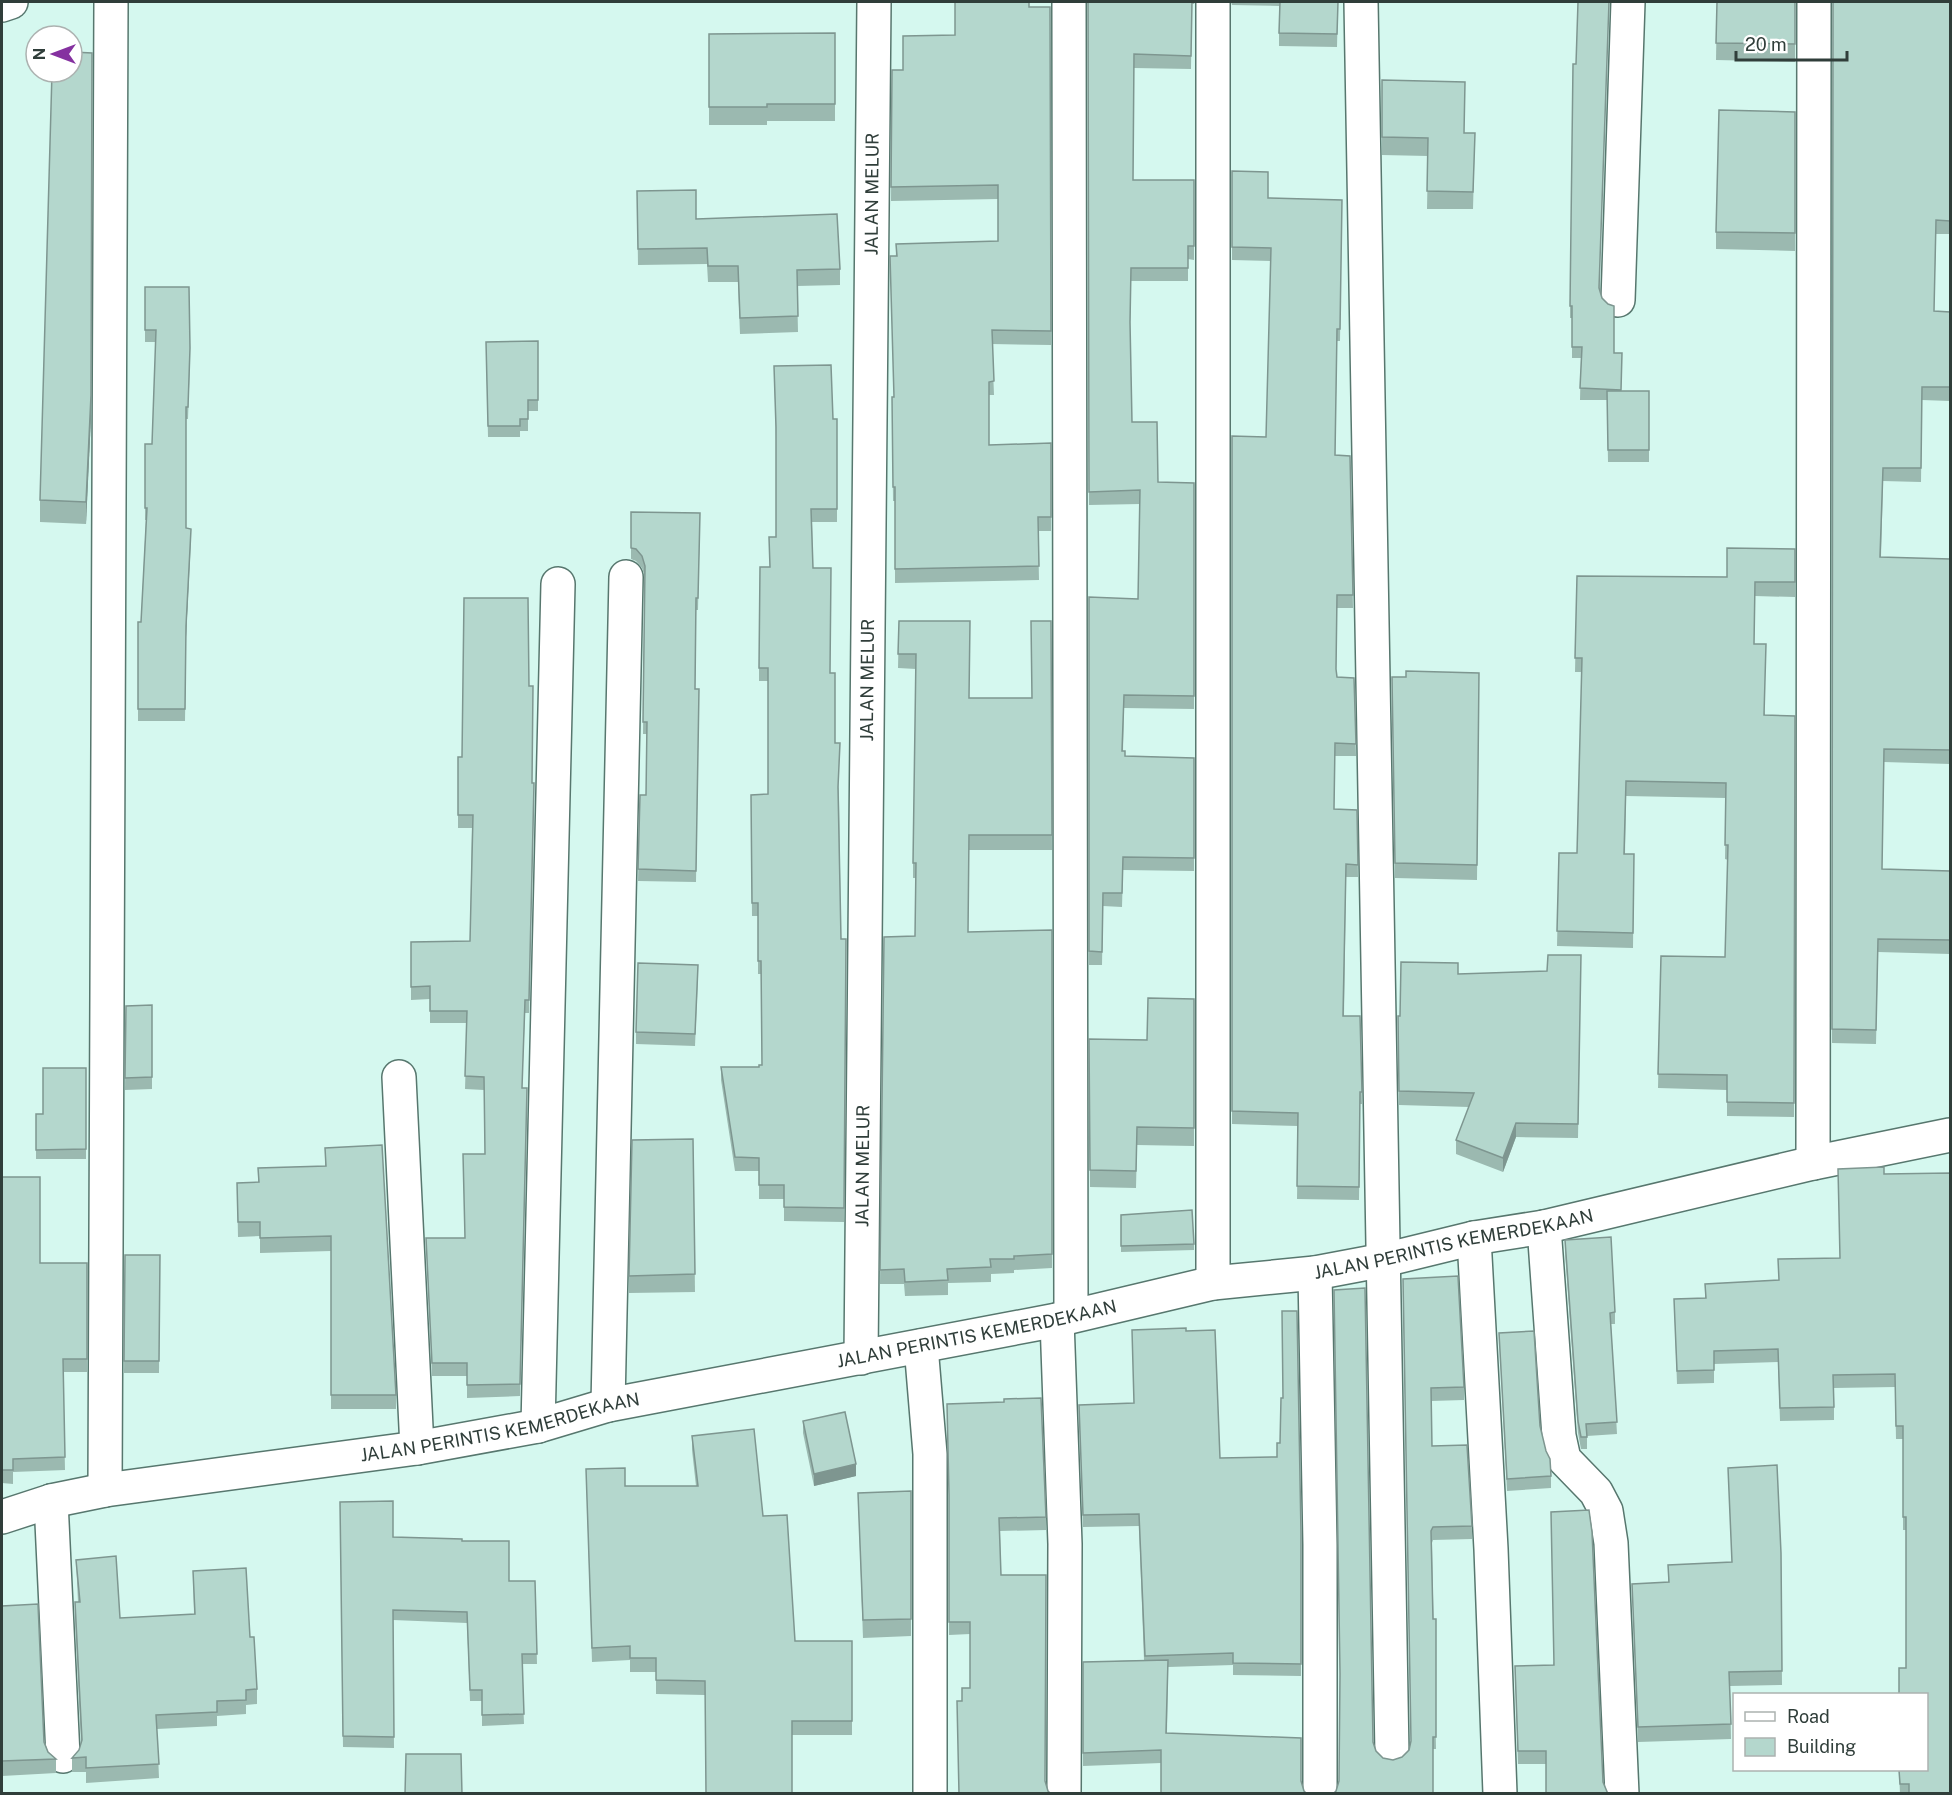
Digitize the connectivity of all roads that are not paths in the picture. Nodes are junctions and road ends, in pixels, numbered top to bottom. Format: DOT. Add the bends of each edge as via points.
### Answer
graph roads {
  1 [pos="11,2"];
  2 [pos="111,2"];
  3 [pos="874,2"];
  4 [pos="1069,2"];
  5 [pos="1213,2"];
  6 [pos="1361,2"];
  7 [pos="1628,2"];
  8 [pos="1814,2"];
  9 [pos="2,5"];
  10 [pos="1618,300"];
  11 [pos="626,577"];
  12 [pos="558,584"];
  13 [pos="399,1077"];
  14 [pos="1950,1135"];
  15 [pos="1813,1164"];
  16 [pos="1544,1227"];
  17 [pos="1474,1238"];
  18 [pos="1384,1260"];
  19 [pos="1315,1273"];
  20 [pos="1213,1283"];
  21 [pos="1064,1318"];
  22 [pos="921,1346"];
  23 [pos="861,1358"];
  24 [pos="608,1406"];
  25 [pos="538,1426"];
  26 [pos="417,1448"];
  27 [pos="105,1490"];
  28 [pos="51,1501"];
  29 [pos="2,1517"];
  30 [pos="1392,1754"];
  31 [pos="63,1756"];
  32 [pos="930,1794"];
  33 [pos="1064,1794"];
  34 [pos="1320,1794"];
  35 [pos="1500,1794"];
  36 [pos="1622,1794"];
  1 -- 9 [label="street"];
  2 -- 27 [label="street"];
  3 -- 23 [label="street, JALAN MELUR"];
  4 -- 21 [label="street"];
  5 -- 20 [label="street"];
  6 -- 18 [label="street"];
  7 -- 10 [label="street"];
  8 -- 15 [label="street"];
  11 -- 24 [label="street"];
  12 -- 25 [label="street"];
  13 -- 26 [label="street"];
  14 -- 15 [label="street, JALAN PERINTIS KEMERDEKAAN"];
  15 -- 16 [label="street, JALAN PERINTIS KEMERDEKAAN"];
  16 -- 17 [label="street, JALAN PERINTIS KEMERDEKAAN"];
  16 -- 36 [label="street" via="1559,1437 1564,1460 1596,1492 1606,1511 1611,1543"];
  17 -- 18 [label="street, JALAN PERINTIS KEMERDEKAAN"];
  17 -- 35 [label="street"];
  18 -- 19 [label="street, JALAN PERINTIS KEMERDEKAAN"];
  18 -- 30 [label="street"];
  19 -- 20 [label="street, JALAN PERINTIS KEMERDEKAAN"];
  19 -- 34 [label="street"];
  20 -- 21 [label="street, JALAN PERINTIS KEMERDEKAAN"];
  21 -- 22 [label="street, JALAN PERINTIS KEMERDEKAAN"];
  21 -- 33 [label="street"];
  22 -- 23 [label="street, JALAN PERINTIS KEMERDEKAAN"];
  22 -- 32 [label="street" via="930,1454"];
  23 -- 24 [label="street, JALAN PERINTIS KEMERDEKAAN"];
  24 -- 25 [label="street, JALAN PERINTIS KEMERDEKAAN"];
  25 -- 26 [label="street, JALAN PERINTIS KEMERDEKAAN"];
  26 -- 27 [label="street, JALAN PERINTIS KEMERDEKAAN"];
  27 -- 28 [label="street, JALAN PERINTIS KEMERDEKAAN"];
  28 -- 29 [label="street, JALAN PERINTIS KEMERDEKAAN"];
  28 -- 31 [label="street"];
}
